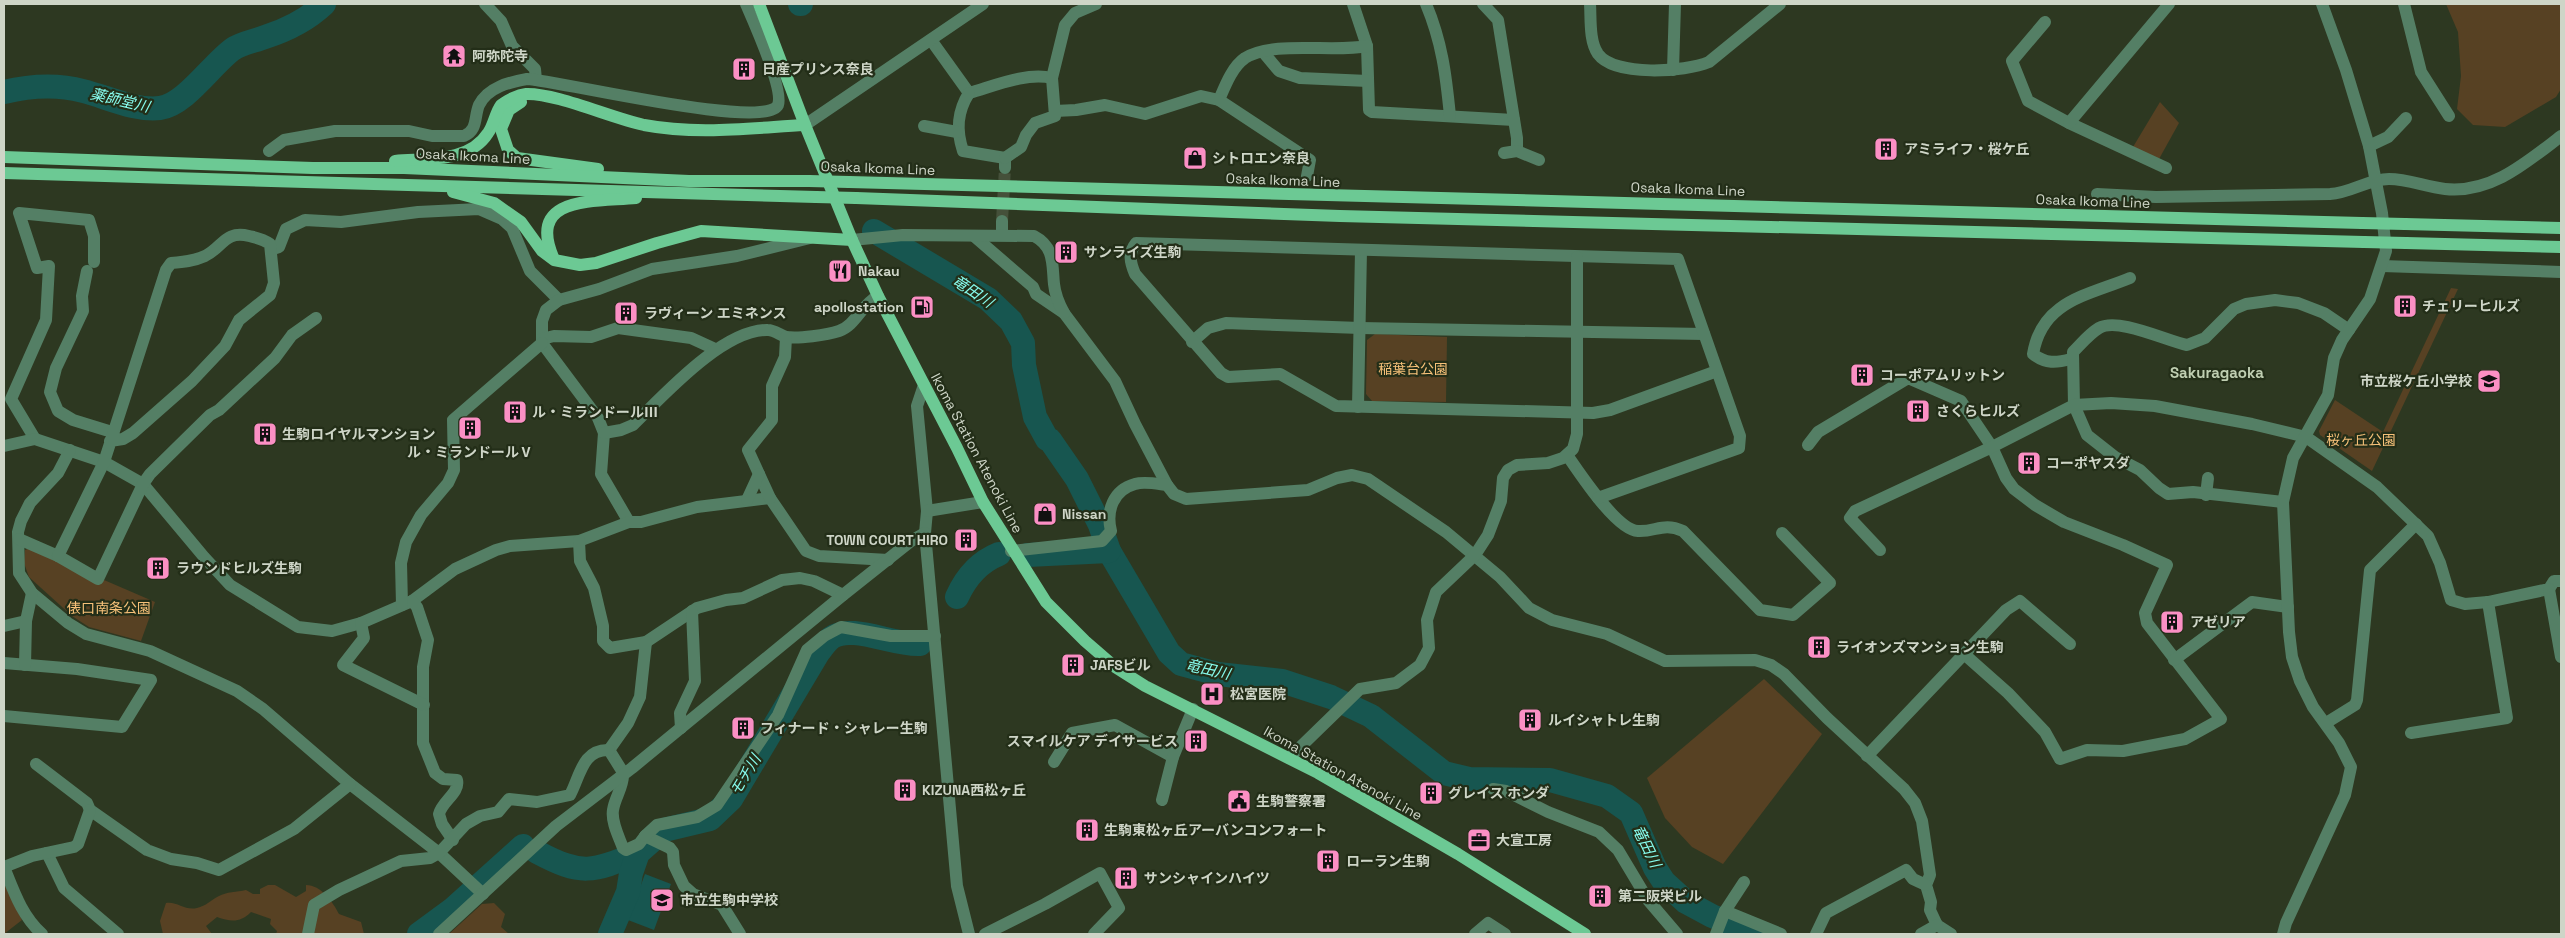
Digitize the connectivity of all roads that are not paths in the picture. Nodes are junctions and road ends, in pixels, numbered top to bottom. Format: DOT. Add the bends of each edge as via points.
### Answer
graph roads {
  1 [pos="485,4"];
  2 [pos="746,4"];
  3 [pos="760,4"];
  4 [pos="983,4"];
  5 [pos="1096,4"];
  6 [pos="1353,4"];
  7 [pos="1426,4"];
  8 [pos="1483,4"];
  9 [pos="1590,4"];
  10 [pos="1675,4"];
  11 [pos="1780,4"];
  12 [pos="2169,4"];
  13 [pos="2322,4"];
  14 [pos="2404,4"];
  15 [pos="2045,22"];
  16 [pos="931,40"];
  17 [pos="1367,46"];
  18 [pos="1263,52"];
  19 [pos="1673,70"];
  20 [pos="1052,78"];
  21 [pos="536,80"];
  22 [pos="1368,81"];
  23 [pos="969,93"];
  24 [pos="537,95"];
  25 [pos="1219,100"];
  26 [pos="1055,110"];
  27 [pos="1450,116"];
  28 [pos="2450,116"];
  29 [pos="2406,118"];
  30 [pos="1514,120"];
  31 [pos="2069,123"];
  32 [pos="804,125"];
  33 [pos="924,126"];
  34 [pos="957,132"];
  35 [pos="2561,136"];
  36 [pos="2369,146"];
  37 [pos="269,151"];
  38 [pos="4,157"];
  39 [pos="1539,160"];
  40 [pos="313,168"];
  41 [pos="2166,168"];
  42 [pos="4,173"];
  43 [pos="1306,176"];
  44 [pos="2376,180"];
  45 [pos="403,185"];
  46 [pos="690,187"];
  47 [pos="2097,194"];
  48 [pos="1002,221"];
  49 [pos="2561,228"];
  50 [pos="1002,235"];
  51 [pos="975,237"];
  52 [pos="812,238"];
  53 [pos="852,240"];
  54 [pos="2561,247"];
  55 [pos="272,249"];
  56 [pos="1361,250"];
  57 [pos="1577,256"];
  58 [pos="554,260"];
  59 [pos="2382,266"];
  60 [pos="2561,272"];
  61 [pos="2130,278"];
  62 [pos="878,296"];
  63 [pos="559,300"];
  64 [pos="1064,313"];
  65 [pos="316,318"];
  66 [pos="1360,328"];
  67 [pos="2349,330"];
  68 [pos="1578,333"];
  69 [pos="1704,334"];
  70 [pos="786,337"];
  71 [pos="542,341"];
  72 [pos="1192,342"];
  73 [pos="715,349"];
  74 [pos="2071,359"];
  75 [pos="1717,371"];
  76 [pos="924,385"];
  77 [pos="2074,405"];
  78 [pos="1358,407"];
  79 [pos="1577,413"];
  80 [pos="604,433"];
  81 [pos="111,437"];
  82 [pos="2306,437"];
  83 [pos="35,439"];
  84 [pos="1808,445"];
  85 [pos="4,446"];
  86 [pos="1992,447"];
  87 [pos="70,450"];
  88 [pos="1567,455"];
  89 [pos="104,462"];
  90 [pos="759,474"];
  91 [pos="2208,478"];
  92 [pos="143,484"];
  93 [pos="1167,485"];
  94 [pos="2206,495"];
  95 [pos="770,498"];
  96 [pos="1598,498"];
  97 [pos="747,500"];
  98 [pos="983,502"];
  99 [pos="2283,502"];
  100 [pos="927,511"];
  101 [pos="629,522"];
  102 [pos="2416,524"];
  103 [pos="925,533"];
  104 [pos="1782,533"];
  105 [pos="19,539"];
  106 [pos="579,541"];
  107 [pos="1880,550"];
  108 [pos="1011,551"];
  109 [pos="1475,555"];
  110 [pos="58,556"];
  111 [pos="888,560"];
  112 [pos="2561,581"];
  113 [pos="2549,589"];
  114 [pos="32,593"];
  115 [pos="843,595"];
  116 [pos="2488,602"];
  117 [pos="407,603"];
  118 [pos="2288,607"];
  119 [pos="692,612"];
  120 [pos="26,621"];
  121 [pos="361,623"];
  122 [pos="4,626"];
  123 [pos="935,636"];
  124 [pos="646,642"];
  125 [pos="2070,644"];
  126 [pos="1964,654"];
  127 [pos="2561,658"];
  128 [pos="2174,660"];
  129 [pos="4,663"];
  130 [pos="25,665"];
  131 [pos="424,706"];
  132 [pos="1193,709"];
  133 [pos="4,716"];
  134 [pos="2326,723"];
  135 [pos="680,728"];
  136 [pos="2411,733"];
  137 [pos="609,750"];
  138 [pos="1173,756"];
  139 [pos="1867,756"];
  140 [pos="1289,758"];
  141 [pos="1054,762"];
  142 [pos="36,764"];
  143 [pos="624,774"];
  144 [pos="350,784"];
  145 [pos="1493,789"];
  146 [pos="1162,800"];
  147 [pos="90,810"];
  148 [pos="650,839"];
  149 [pos="453,840"];
  150 [pos="48,853"];
  151 [pos="439,853"];
  152 [pos="4,867"];
  153 [pos="1744,882"];
  154 [pos="1926,885"];
  155 [pos="479,890"];
  156 [pos="1724,912"];
  157 [pos="1937,925"];
  158 [pos="1717,931"];
  159 [pos="42,934"];
  160 [pos="118,934"];
  161 [pos="308,934"];
  162 [pos="439,934"];
  163 [pos="740,934"];
  164 [pos="969,934"];
  165 [pos="985,934"];
  166 [pos="1094,934"];
  167 [pos="1475,934"];
  168 [pos="1505,934"];
  169 [pos="1585,934"];
  170 [pos="1677,934"];
  171 [pos="1781,934"];
  172 [pos="1816,934"];
  173 [pos="1921,934"];
  174 [pos="1951,934"];
  175 [pos="2283,934"];
  1 -- 21 [label="street" via="501,21 512,46 535,69"];
  2 -- 21 [label="street" via="768,60 779,102 776,108 768,111 718,112"];
  3 -- 32 [label="main road, Ikoma Station Atenoki Line"];
  4 -- 16 [label="street"];
  5 -- 20 [label="street" via="1075,13 1065,25"];
  6 -- 17 [label="street"];
  7 -- 27 [label="street" via="1444,57"];
  8 -- 30 [label="street" via="1498,20"];
  9 -- 19 [label="street" via="1597,53 1611,65"];
  10 -- 19 [label="street"];
  11 -- 19 [label="street" via="1709,62 1696,68"];
  12 -- 31 [label="street"];
  13 -- 36 [label="street"];
  14 -- 28 [label="street" via="2421,72"];
  15 -- 31 [label="street" via="2012,61 2028,101"];
  16 -- 23 [label="street"];
  16 -- 32 [label="street"];
  17 -- 18 [label="street"];
  17 -- 22 [label="street"];
  18 -- 22 [label="street" via="1279,71 1300,78"];
  18 -- 25 [label="street" via="1245,58 1229,77"];
  20 -- 23 [label="street" via="1016,80"];
  20 -- 26 [label="street"];
  21 -- 37 [label="street" via="512,82 492,91 478,107 475,127 464,136 432,136 409,131 335,131 284,140"];
  22 -- 27 [label="street" via="1369,110 1372,112"];
  23 -- 34 [label="street" via="962,105"];
  24 -- 32 [label="main road" via="613,117 674,130"];
  24 -- 40 [label="main road" via="517,96 502,105 480,144 464,153"];
  24 -- 46 [label="main road" via="509,110 500,129 508,150 517,158"];
  25 -- 26 [label="street" via="1200,96 1145,114 1105,105"];
  25 -- 43 [label="street" via="1310,160"];
  26 -- 34 [label="street" via="1055,116 1035,124 1021,147 1005,163 963,150"];
  27 -- 30 [label="street"];
  29 -- 36 [label="street" via="2388,138"];
  30 -- 39 [label="street" via="1511,152"];
  31 -- 41 [label="street"];
  32 -- 53 [label="main road, Ikoma Station Atenoki Line"];
  33 -- 34 [label="street"];
  35 -- 44 [label="street" via="2508,174 2479,187 2447,190 2404,180"];
  36 -- 44 [label="street"];
  38 -- 40 [label="main road, Osaka Ikoma Line"];
  40 -- 46 [label="main road, Osaka Ikoma Line" via="404,168"];
  42 -- 45 [label="main road, Osaka Ikoma Line"];
  44 -- 47 [label="street" via="2330,194 2156,197"];
  44 -- 59 [label="street" via="2386,251"];
  45 -- 46 [label="main road, Osaka Ikoma Line"];
  45 -- 58 [label="main road" via="457,192 494,203 521,222 542,251"];
  46 -- 49 [label="main road, Osaka Ikoma Line, bridge" via="809,181"];
  46 -- 54 [label="main road, Osaka Ikoma Line, bridge" via="816,197 1331,216"];
  46 -- 58 [label="main road" via="569,205 556,212 546,228 547,244"];
  48 -- 50 [label="street"];
  50 -- 51 [label="street"];
  50 -- 64 [label="street" via="1034,236 1041,240 1054,261 1055,290"];
  51 -- 53 [label="street" via="903,236"];
  51 -- 64 [label="street" via="1033,287 1036,294"];
  52 -- 53 [label="main road"];
  52 -- 58 [label="main road" via="701,231 596,263 580,265"];
  52 -- 63 [label="street" via="736,256 652,269 600,289"];
  53 -- 62 [label="main road, Ikoma Station Atenoki Line"];
  55 -- 63 [label="street" via="279,247 286,229 305,220 341,222 408,213 479,209 502,219 512,228 530,271"];
  55 -- 81 [label="street" via="274,283 270,295 239,320 226,346 192,381 123,439"];
  55 -- 81 [label="street" via="263,239 238,233 204,256 187,262 171,262"];
  56 -- 57 [label="street"];
  56 -- 66 [label="street"];
  56 -- 72 [label="street" via="1136,243 1131,249 1130,262 1135,274"];
  57 -- 68 [label="street"];
  57 -- 69 [label="street" via="1678,259"];
  59 -- 60 [label="street"];
  59 -- 67 [label="street" via="2370,299"];
  61 -- 74 [label="street" via="2064,305 2042,325 2033,354 2043,362"];
  62 -- 70 [label="street" via="867,302 853,321 840,330"];
  62 -- 76 [label="main road, Ikoma Station Atenoki Line"];
  63 -- 71 [label="street" via="546,310 542,321"];
  64 -- 93 [label="street" via="1115,381"];
  65 -- 92 [label="street" via="292,335 275,358 171,451"];
  66 -- 68 [label="street"];
  66 -- 72 [label="street" via="1226,323 1208,328"];
  66 -- 78 [label="street"];
  67 -- 74 [label="street" via="2324,313 2298,303 2275,300 2234,309 2205,338 2187,345 2147,331 2101,327 2073,352"];
  67 -- 82 [label="street" via="2334,358 2328,395"];
  68 -- 69 [label="street"];
  68 -- 79 [label="street"];
  69 -- 75 [label="street"];
  70 -- 73 [label="street" via="769,330 762,331 746,334"];
  70 -- 90 [label="street" via="785,357 772,386 772,420 748,450"];
  71 -- 73 [label="street" via="554,336 590,337 618,328 691,338"];
  71 -- 80 [label="street" via="590,406"];
  71 -- 117 [label="street" via="453,420 454,470 448,484 421,515 406,542 401,563"];
  72 -- 78 [label="street" via="1221,373 1228,376 1280,374 1336,406"];
  73 -- 80 [label="street" via="633,425"];
  74 -- 77 [label="street"];
  75 -- 79 [label="street" via="1610,410"];
  75 -- 96 [label="street" via="1740,436 1739,448"];
  76 -- 98 [label="main road, Ikoma Station Atenoki Line"];
  76 -- 100 [label="street" via="917,406"];
  77 -- 82 [label="street" via="2155,406"];
  77 -- 86 [label="street"];
  77 -- 94 [label="street" via="2087,435 2115,457 2140,470 2158,488 2168,494 2193,492"];
  78 -- 79 [label="street"];
  79 -- 88 [label="street" via="1576,442"];
  80 -- 101 [label="street" via="601,474"];
  81 -- 83 [label="street" via="58,411 50,392 56,368 83,311 82,296 94,236 89,220 19,213 37,268 49,266 46,320 11,399"];
  81 -- 89 [label="street"];
  82 -- 99 [label="street" via="2293,458"];
  82 -- 102 [label="street" via="2377,487"];
  83 -- 85 [label="street"];
  83 -- 87 [label="street"];
  84 -- 86 [label="street" via="1818,432 1908,378 1961,401"];
  86 -- 107 [label="street" via="1855,512 1850,518"];
  86 -- 128 [label="street" via="2014,489 2035,505 2064,522 2167,565 2145,613 2147,623"];
  87 -- 89 [label="street"];
  87 -- 105 [label="street" via="58,473 30,503 21,521"];
  88 -- 96 [label="street"];
  88 -- 109 [label="street" via="1557,461 1517,465 1508,470 1503,478 1501,501 1493,524"];
  89 -- 92 [label="street"];
  89 -- 110 [label="street"];
  90 -- 95 [label="street"];
  90 -- 97 [label="street"];
  91 -- 94 [label="street"];
  92 -- 110 [label="street" via="98,579"];
  92 -- 121 [label="street" via="204,557 230,585 246,596 298,627 332,631"];
  93 -- 108 [label="street" via="1136,484 1114,499 1108,518 1111,531 1102,541"];
  93 -- 109 [label="street" via="1174,494 1186,499 1308,490 1352,475 1368,479"];
  94 -- 99 [label="street"];
  95 -- 97 [label="street"];
  95 -- 111 [label="street" via="806,551 819,556"];
  96 -- 104 [label="street" via="1636,532 1672,526 1683,531 1760,610 1793,615 1830,583"];
  97 -- 101 [label="street"];
  98 -- 100 [label="street"];
  98 -- 108 [label="main road, Ikoma Station Atenoki Line"];
  99 -- 118 [label="street"];
  100 -- 103 [label="street"];
  101 -- 106 [label="street"];
  102 -- 116 [label="street" via="2433,544 2451,600 2465,604"];
  102 -- 134 [label="street" via="2370,570 2357,700"];
  103 -- 111 [label="street"];
  103 -- 123 [label="street"];
  105 -- 110 [label="street"];
  105 -- 114 [label="street" via="19,573"];
  106 -- 117 [label="street" via="496,550 455,569"];
  106 -- 124 [label="street" via="580,561 594,588 603,641 610,648"];
  108 -- 132 [label="main road, Ikoma Station Atenoki Line" via="1046,602 1085,641 1145,686"];
  109 -- 139 [label="street" via="1529,608 1552,620 1607,634 1665,661 1755,660 1771,666 1784,674"];
  109 -- 140 [label="street" via="1436,592 1427,620 1430,648 1420,665 1396,683 1360,689"];
  111 -- 115 [label="street"];
  112 -- 113 [label="street" via="2554,581"];
  113 -- 116 [label="street"];
  113 -- 127 [label="street"];
  114 -- 120 [label="street"];
  114 -- 144 [label="street" via="86,634 150,651 237,691 263,709"];
  115 -- 119 [label="street" via="814,581 790,579 743,598 726,600"];
  115 -- 135 [label="street"];
  116 -- 136 [label="street" via="2507,718"];
  117 -- 121 [label="street"];
  117 -- 131 [label="street" via="416,607 428,640 423,667"];
  118 -- 128 [label="street" via="2252,602"];
  118 -- 134 [label="street" via="2292,657 2313,707"];
  119 -- 124 [label="street"];
  119 -- 135 [label="street" via="695,681 680,713"];
  120 -- 122 [label="street"];
  120 -- 130 [label="street"];
  121 -- 131 [label="street" via="364,638 342,665"];
  123 -- 148 [label="street" via="891,636 841,627 824,636 807,650 778,715 717,805 696,817 657,825"];
  123 -- 164 [label="street" via="958,886"];
  124 -- 137 [label="street" via="640,697 628,723"];
  125 -- 126 [label="street" via="2020,600 2006,610"];
  126 -- 128 [label="street" via="2045,732 2060,759 2086,750 2123,751 2185,739 2221,719"];
  126 -- 139 [label="street"];
  129 -- 130 [label="street"];
  130 -- 133 [label="street" via="151,680 122,728"];
  131 -- 149 [label="street" via="423,743 434,771 443,779 454,779 458,783 439,814"];
  132 -- 138 [label="street"];
  132 -- 140 [label="main road, Ikoma Station Atenoki Line"];
  134 -- 175 [label="street" via="2351,768 2345,795"];
  135 -- 143 [label="street"];
  137 -- 143 [label="street"];
  137 -- 149 [label="street" via="598,751 584,762 570,795 537,802 508,798 498,812 480,816 466,824"];
  138 -- 141 [label="street" via="1115,725 1072,733"];
  138 -- 146 [label="street"];
  139 -- 154 [label="street" via="1904,789 1915,804 1922,821 1930,875"];
  140 -- 169 [label="main road, Ikoma Station Atenoki Line" via="1458,854"];
  142 -- 147 [label="street" via="87,803"];
  143 -- 148 [label="street" via="613,809 623,848 626,850"];
  143 -- 155 [label="street"];
  144 -- 147 [label="street" via="294,830 219,870 147,850"];
  144 -- 151 [label="street"];
  145 -- 170 [label="street" via="1506,791 1599,832 1618,850 1648,900"];
  147 -- 150 [label="street" via="78,844 67,850"];
  148 -- 163 [label="street" via="670,848 684,886 693,894 722,905"];
  149 -- 151 [label="street"];
  150 -- 152 [label="street"];
  150 -- 160 [label="street" via="64,888"];
  151 -- 155 [label="street"];
  151 -- 161 [label="street" via="430,858 401,861 338,890 314,905"];
  152 -- 159 [label="street" via="22,911"];
  153 -- 156 [label="street"];
  154 -- 157 [label="street" via="1930,910"];
  154 -- 172 [label="street" via="1913,880 1906,870 1826,913"];
  155 -- 162 [label="street"];
  156 -- 158 [label="street"];
  156 -- 171 [label="street"];
  157 -- 173 [label="street"];
  157 -- 174 [label="street"];
  165 -- 166 [label="street" via="1100,873 1119,908"];
  167 -- 168 [label="street" via="1488,923"];
}
